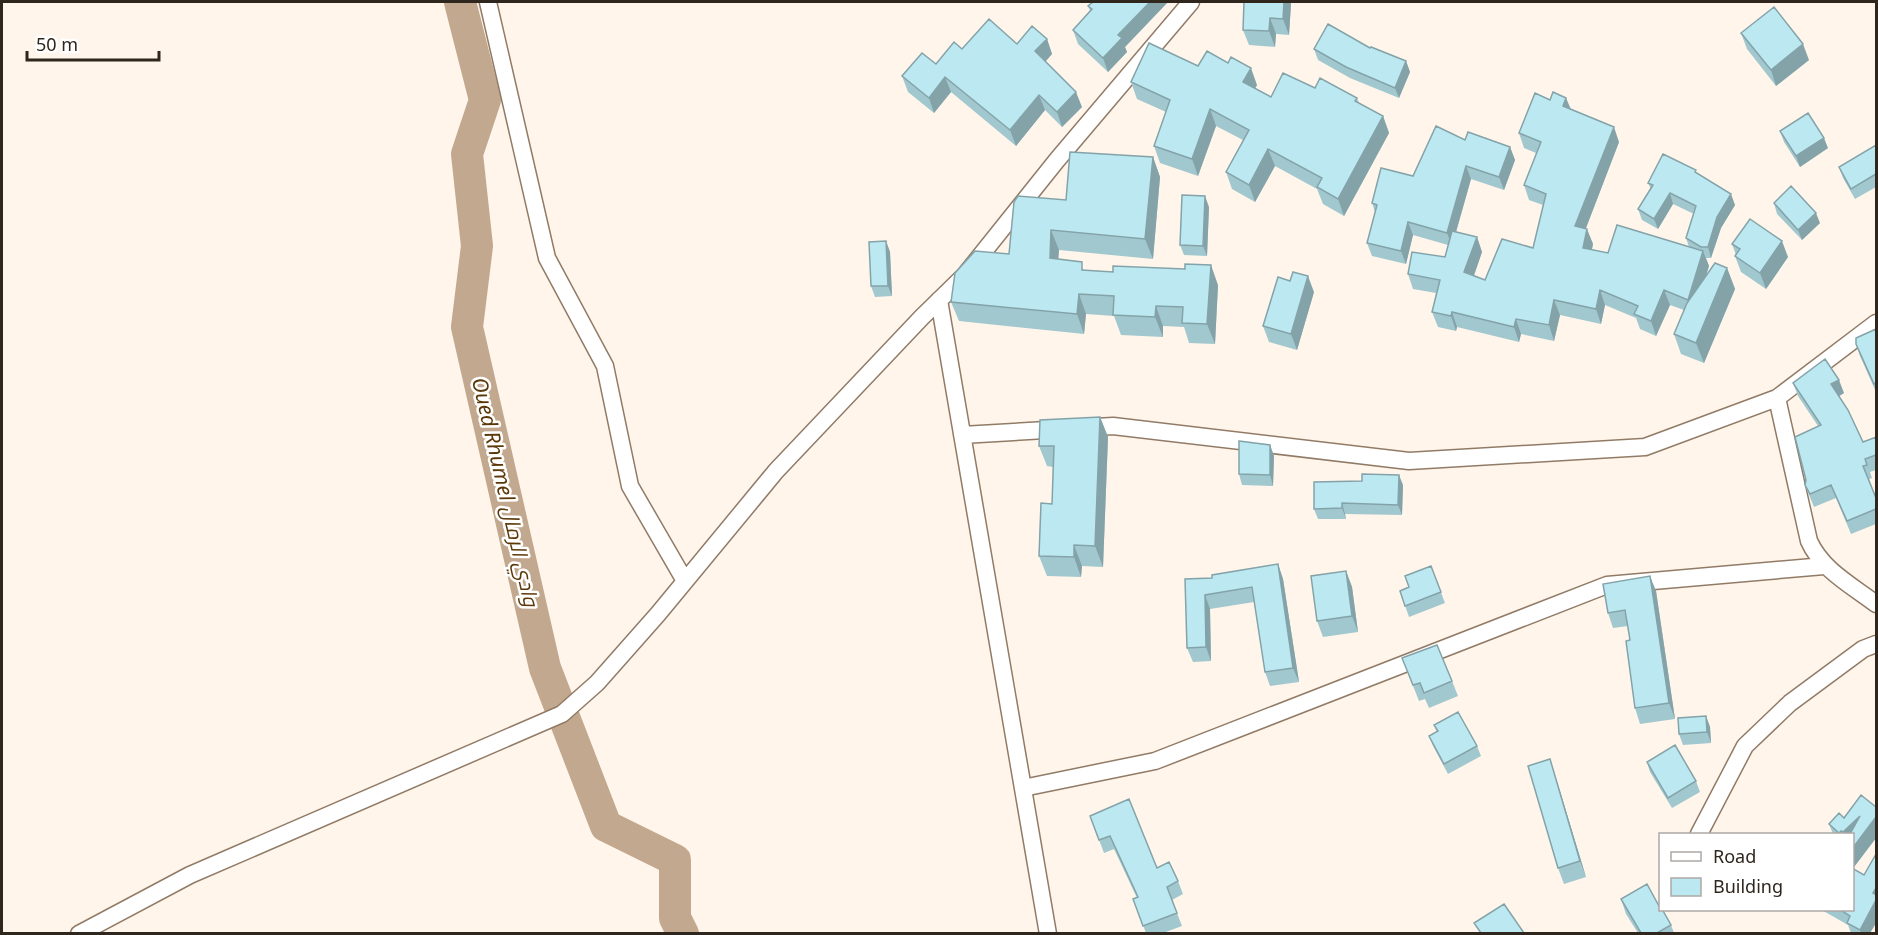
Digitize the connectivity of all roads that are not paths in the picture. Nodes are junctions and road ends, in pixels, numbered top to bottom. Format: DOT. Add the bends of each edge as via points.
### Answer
graph roads {
  1 [pos="488,2"];
  2 [pos="1191,2"];
  3 [pos="939,300"];
  4 [pos="1876,323"];
  5 [pos="1778,398"];
  6 [pos="962,435"];
  7 [pos="1824,566"];
  8 [pos="685,581"];
  9 [pos="1876,604"];
  10 [pos="1876,644"];
  11 [pos="1023,788"];
  12 [pos="1700,833"];
  13 [pos="80,933"];
  14 [pos="1048,933"];
  1 -- 8 [label="street" via="547,258 605,366 630,486"];
  2 -- 3 [label="street" via="965,275"];
  3 -- 6 [label="street"];
  3 -- 8 [label="street" via="776,471"];
  4 -- 5 [label="street"];
  5 -- 6 [label="street" via="1645,447 1409,460 1113,426"];
  5 -- 7 [label="street" via="1809,541"];
  6 -- 11 [label="street"];
  7 -- 9 [label="street"];
  7 -- 11 [label="street" via="1606,585 1155,761"];
  8 -- 13 [label="street" via="597,683 562,714 190,875"];
  10 -- 12 [label="street" via="1863,649 1790,703 1745,746"];
  11 -- 14 [label="street"];
}
